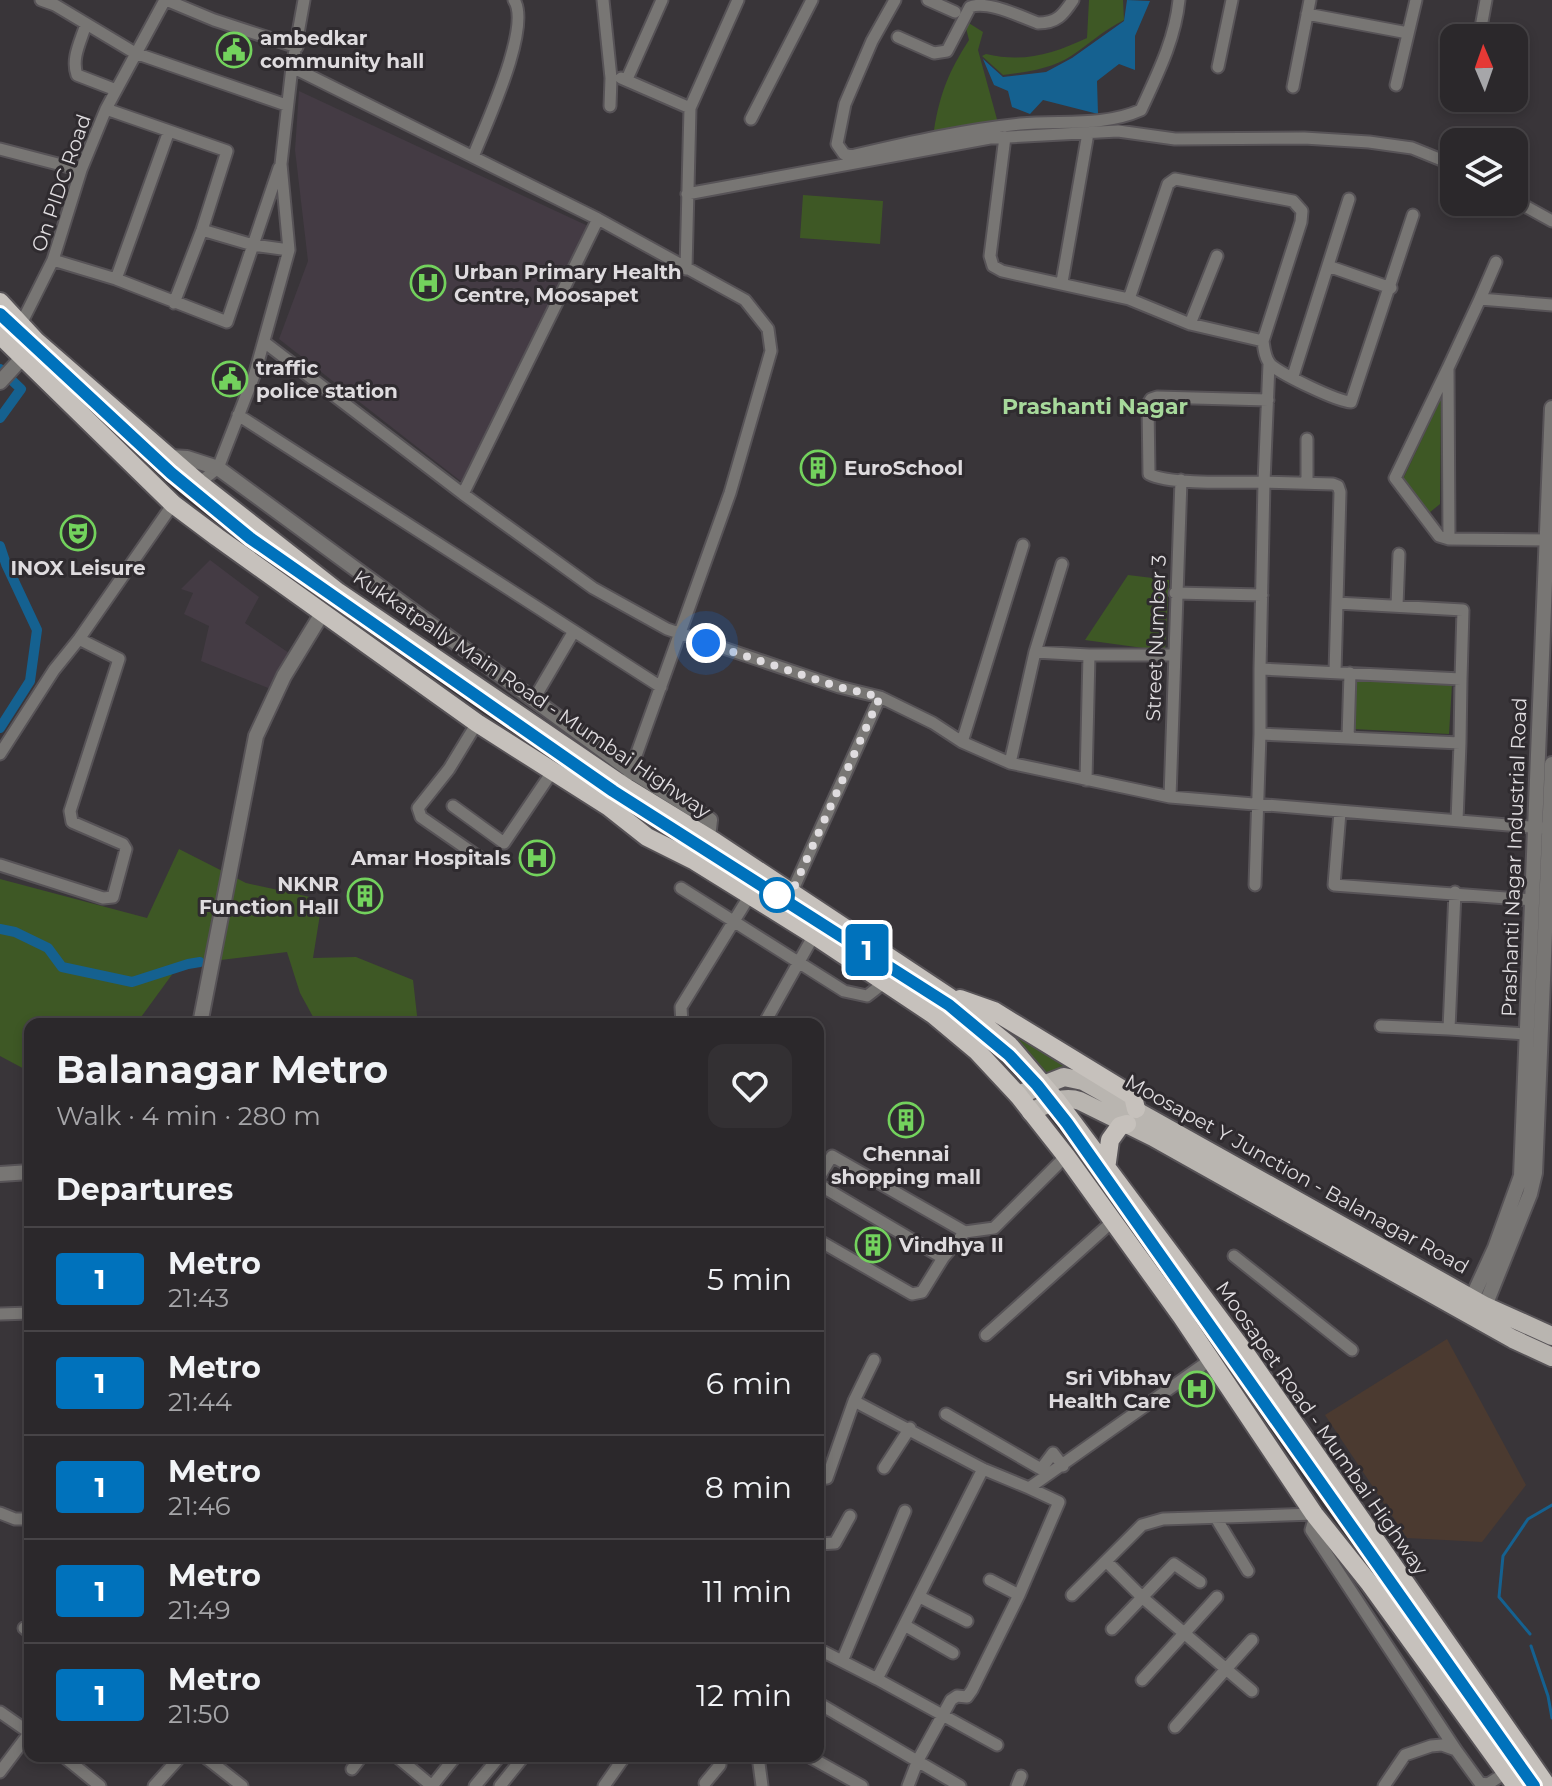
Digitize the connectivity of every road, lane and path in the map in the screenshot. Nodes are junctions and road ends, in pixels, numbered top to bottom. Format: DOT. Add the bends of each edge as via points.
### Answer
graph roads {
  1 [pos="41,0"];
  2 [pos="166,0"];
  3 [pos="304,0"];
  4 [pos="514,0"];
  5 [pos="603,0"];
  6 [pos="662,0"];
  7 [pos="738,0"];
  8 [pos="812,0"];
  9 [pos="895,0"];
  10 [pos="928,0"];
  11 [pos="1073,0"];
  12 [pos="1179,0"];
  13 [pos="1232,0"];
  14 [pos="1310,0"];
  15 [pos="1416,0"];
  16 [pos="1486,0"];
  17 [pos="955,12"];
  18 [pos="1307,14"];
  19 [pos="86,24"];
  20 [pos="1482,24"];
  21 [pos="1408,33"];
  22 [pos="898,37"];
  23 [pos="297,47"];
  24 [pos="135,53"];
  25 [pos="292,67"];
  26 [pos="1218,67"];
  27 [pos="611,78"];
  28 [pos="627,79"];
  29 [pos="1396,85"];
  30 [pos="1293,87"];
  31 [pos="116,90"];
  32 [pos="286,105"];
  33 [pos="610,106"];
  34 [pos="690,108"];
  35 [pos="106,109"];
  36 [pos="751,119"];
  37 [pos="169,131"];
  38 [pos="1088,133"];
  39 [pos="1005,137"];
  40 [pos="0,149"];
  41 [pos="473,157"];
  42 [pos="1440,159"];
  43 [pos="281,164"];
  44 [pos="81,170"];
  45 [pos="687,194"];
  46 [pos="1349,199"];
  47 [pos="1528,208"];
  48 [pos="1413,215"];
  49 [pos="598,219"];
  50 [pos="1552,221"];
  51 [pos="202,230"];
  52 [pos="253,245"];
  53 [pos="289,250"];
  54 [pos="1217,256"];
  55 [pos="53,260"];
  56 [pos="1496,262"];
  57 [pos="1328,266"];
  58 [pos="686,269"];
  59 [pos="116,279"];
  60 [pos="1062,282"];
  61 [pos="1391,288"];
  62 [pos="1129,299"];
  63 [pos="1480,299"];
  64 [pos="0,302"];
  65 [pos="174,303"];
  66 [pos="1552,305"];
  67 [pos="21,324"];
  68 [pos="1190,324"];
  69 [pos="0,335"];
  70 [pos="1263,341"];
  71 [pos="264,342"];
  72 [pos="16,364"];
  73 [pos="1269,364"];
  74 [pos="1448,368"];
  75 [pos="1293,376"];
  76 [pos="0,382"];
  77 [pos="1268,400"];
  78 [pos="1552,408"];
  79 [pos="238,415"];
  80 [pos="1307,439"];
  81 [pos="170,457"];
  82 [pos="218,468"];
  83 [pos="1181,480"];
  84 [pos="1264,482"];
  85 [pos="199,483"];
  86 [pos="1307,483"];
  87 [pos="463,494"];
  88 [pos="173,504"];
  89 [pos="1449,539"];
  90 [pos="1549,540"];
  91 [pos="1023,545"];
  92 [pos="1399,554"];
  93 [pos="1062,564"];
  94 [pos="1175,593"];
  95 [pos="1262,595"];
  96 [pos="1337,603"];
  97 [pos="1397,606"];
  98 [pos="323,612"];
  99 [pos="574,631"];
  100 [pos="680,634"];
  101 [pos="79,639"];
  102 [pos="1035,652"];
  103 [pos="1089,655"];
  104 [pos="1173,655"];
  105 [pos="1260,669"];
  106 [pos="1335,672"];
  107 [pos="1350,673"];
  108 [pos="1461,679"];
  109 [pos="661,687"];
  110 [pos="481,688"];
  111 [pos="880,697"];
  112 [pos="534,699"];
  113 [pos="470,718"];
  114 [pos="1260,734"];
  115 [pos="1348,738"];
  116 [pos="962,742"];
  117 [pos="1460,743"];
  118 [pos="0,754"];
  119 [pos="1010,763"];
  120 [pos="1552,764"];
  121 [pos="552,772"];
  122 [pos="628,779"];
  123 [pos="1086,780"];
  124 [pos="1170,797"];
  125 [pos="453,806"];
  126 [pos="1258,806"];
  127 [pos="1340,812"];
  128 [pos="1457,821"];
  129 [pos="1541,828"];
  130 [pos="483,860"];
  131 [pos="0,865"];
  132 [pos="1255,885"];
  133 [pos="681,888"];
  134 [pos="1455,892"];
  135 [pos="791,894"];
  136 [pos="750,895"];
  137 [pos="1533,900"];
  138 [pos="734,920"];
  139 [pos="1548,924"];
  140 [pos="814,935"];
  141 [pos="799,961"];
  142 [pos="885,982"];
  143 [pos="949,997"];
  144 [pos="201,1018"];
  145 [pos="682,1018"];
  146 [pos="767,1018"];
  147 [pos="1381,1026"];
  148 [pos="1449,1029"];
  149 [pos="1527,1034"];
  150 [pos="1546,1064"];
  151 [pos="1042,1084"];
  152 [pos="1018,1095"];
  153 [pos="1056,1100"];
  154 [pos="1031,1112"];
  155 [pos="1132,1116"];
  156 [pos="1066,1156"];
  157 [pos="1106,1169"];
  158 [pos="824,1170"];
  159 [pos="24,1172"];
  160 [pos="0,1174"];
  161 [pos="824,1185"];
  162 [pos="1113,1221"];
  163 [pos="965,1232"];
  164 [pos="824,1243"];
  165 [pos="1234,1256"];
  166 [pos="943,1258"];
  167 [pos="1478,1302"];
  168 [pos="24,1313"];
  169 [pos="0,1314"];
  170 [pos="1227,1329"];
  171 [pos="986,1335"];
  172 [pos="1552,1336"];
  173 [pos="1352,1350"];
  174 [pos="1205,1353"];
  175 [pos="1552,1357"];
  176 [pos="874,1360"];
  177 [pos="854,1401"];
  178 [pos="946,1414"];
  179 [pos="910,1428"];
  180 [pos="1063,1466"];
  181 [pos="884,1468"];
  182 [pos="983,1469"];
  183 [pos="824,1478"];
  184 [pos="1029,1488"];
  185 [pos="905,1511"];
  186 [pos="0,1513"];
  187 [pos="850,1516"];
  188 [pos="1216,1518"];
  189 [pos="1317,1518"];
  190 [pos="24,1519"];
  191 [pos="824,1544"];
  192 [pos="1106,1561"];
  193 [pos="1248,1571"];
  194 [pos="990,1580"];
  195 [pos="1200,1582"];
  196 [pos="1019,1595"];
  197 [pos="1072,1595"];
  198 [pos="920,1597"];
  199 [pos="1217,1597"];
  200 [pos="1143,1598"];
  201 [pos="1384,1604"];
  202 [pos="1368,1615"];
  203 [pos="967,1621"];
  204 [pos="906,1626"];
  205 [pos="1112,1629"];
  206 [pos="1183,1632"];
  207 [pos="1252,1640"];
  208 [pos="824,1652"];
  209 [pos="953,1653"];
  210 [pos="843,1659"];
  211 [pos="1226,1669"];
  212 [pos="877,1679"];
  213 [pos="1142,1680"];
  214 [pos="1252,1691"];
  215 [pos="824,1706"];
  216 [pos="0,1712"];
  217 [pos="942,1716"];
  218 [pos="1175,1727"];
  219 [pos="24,1728"];
  220 [pos="24,1740"];
  221 [pos="997,1745"];
  222 [pos="1456,1750"];
  223 [pos="918,1760"];
  224 [pos="70,1762"];
  225 [pos="176,1762"];
  226 [pos="211,1762"];
  227 [pos="357,1762"];
  228 [pos="403,1762"];
  229 [pos="451,1762"];
  230 [pos="496,1762"];
  231 [pos="519,1762"];
  232 [pos="621,1762"];
  233 [pos="759,1762"];
  234 [pos="819,1762"];
  235 [pos="720,1765"];
  236 [pos="352,1769"];
  237 [pos="0,1772"];
  238 [pos="1512,1779"];
  239 [pos="482,1784"];
  240 [pos="706,1785"];
  241 [pos="100,1786"];
  242 [pos="154,1786"];
  243 [pos="242,1786"];
  244 [pos="432,1786"];
  245 [pos="500,1786"];
  246 [pos="604,1786"];
  247 [pos="762,1786"];
  248 [pos="862,1786"];
  249 [pos="908,1786"];
  250 [pos="960,1786"];
  251 [pos="1384,1786"];
  252 [pos="1547,1786"];
  1 -- 19 [label="street"];
  2 -- 23 [label="street"];
  2 -- 24 [label="street, On PIDC Road"];
  3 -- 23 [label="street"];
  4 -- 41 [label="street" via="520,19 515,46"];
  5 -- 27 [label="street"];
  6 -- 28 [label="street"];
  7 -- 34 [label="street"];
  8 -- 36 [label="street"];
  9 -- 12 [label="street" via="845,104 837,144 844,154 949,133 1125,117 1141,110 1163,63"];
  10 -- 17 [label="street"];
  11 -- 22 [label="street" via="1062,16 1047,23 985,0 975,2 941,53"];
  13 -- 26 [label="street"];
  14 -- 18 [label="street"];
  15 -- 21 [label="street"];
  16 -- 20 [label="street"];
  18 -- 21 [label="street"];
  18 -- 30 [label="street"];
  19 -- 24 [label="street"];
  19 -- 31 [label="street" via="75,71"];
  21 -- 29 [label="street"];
  23 -- 25 [label="street"];
  24 -- 31 [label="street, On PIDC Road"];
  24 -- 32 [label="street"];
  25 -- 32 [label="street"];
  25 -- 41 [label="street"];
  27 -- 28 [label="street"];
  27 -- 33 [label="street"];
  28 -- 34 [label="street"];
  31 -- 35 [label="street, On PIDC Road"];
  32 -- 43 [label="street"];
  34 -- 45 [label="street"];
  35 -- 37 [label="street"];
  35 -- 44 [label="street, On PIDC Road"];
  37 -- 51 [label="street" via="227,151"];
  37 -- 59 [label="street"];
  38 -- 39 [label="street"];
  38 -- 42 [label="street" via="1369,142 1412,148"];
  38 -- 60 [label="street"];
  39 -- 45 [label="street"];
  39 -- 60 [label="street" via="993,266"];
  40 -- 44 [label="street"];
  41 -- 49 [label="street"];
  43 -- 52 [label="street"];
  43 -- 53 [label="street"];
  44 -- 55 [label="street, On PIDC Road"];
  45 -- 58 [label="street"];
  46 -- 57 [label="street"];
  47 -- 50 [label="street"];
  48 -- 61 [label="street"];
  49 -- 58 [label="street"];
  49 -- 87 [label="street"];
  51 -- 52 [label="street"];
  51 -- 65 [label="street"];
  52 -- 53 [label="street"];
  52 -- 65 [label="street" via="227,322"];
  53 -- 71 [label="street"];
  54 -- 68 [label="street"];
  55 -- 59 [label="street"];
  55 -- 67 [label="street, On PIDC Road"];
  56 -- 63 [label="street"];
  57 -- 61 [label="street"];
  57 -- 75 [label="street"];
  58 -- 100 [label="street" via="745,300 763,321 771,342 730,493"];
  59 -- 65 [label="street"];
  60 -- 62 [label="street"];
  61 -- 75 [label="street" via="1354,400 1347,403"];
  62 -- 68 [label="street"];
  62 -- 70 [label="street" via="1168,184 1175,179 1293,201 1302,211 1301,222"];
  63 -- 66 [label="street"];
  63 -- 74 [label="street"];
  64 -- 67 [label="highway, Kukkatpally Main Road - Mumbai Highway"];
  67 -- 81 [label="highway, Kukkatpally Main Road - Mumbai Highway"];
  68 -- 70 [label="street"];
  69 -- 72 [label="highway"];
  70 -- 73 [label="street"];
  71 -- 79 [label="street"];
  71 -- 87 [label="street"];
  72 -- 76 [label="street"];
  72 -- 88 [label="highway"];
  73 -- 75 [label="street"];
  73 -- 77 [label="street"];
  74 -- 89 [label="street"];
  74 -- 89 [label="street" via="1395,478 1439,536"];
  77 -- 83 [label="street" via="1151,399 1149,474"];
  77 -- 84 [label="street"];
  78 -- 90 [label="street, Prashanti Nagar Industrial Road"];
  79 -- 82 [label="street"];
  79 -- 99 [label="street"];
  80 -- 86 [label="street"];
  81 -- 82 [label="street"];
  81 -- 85 [label="highway, Kukkatpally Main Road - Mumbai Highway"];
  82 -- 85 [label="street"];
  82 -- 112 [label="street"];
  83 -- 84 [label="street"];
  83 -- 94 [label="street, Street Number 3"];
  84 -- 86 [label="street"];
  84 -- 95 [label="street"];
  85 -- 110 [label="highway, Kukkatpally Main Road - Mumbai Highway" via="338,592"];
  86 -- 96 [label="street" via="1333,484 1340,492"];
  87 -- 100 [label="street" via="593,588"];
  88 -- 98 [label="highway"];
  88 -- 101 [label="street"];
  89 -- 90 [label="street"];
  90 -- 129 [label="street, Prashanti Nagar Industrial Road"];
  91 -- 116 [label="street"];
  92 -- 97 [label="street"];
  93 -- 102 [label="street"];
  94 -- 95 [label="street"];
  94 -- 104 [label="street, Street Number 3"];
  95 -- 105 [label="street"];
  96 -- 97 [label="street"];
  96 -- 106 [label="street"];
  97 -- 108 [label="street" via="1463,610"];
  98 -- 113 [label="highway"];
  98 -- 144 [label="street" via="256,736"];
  99 -- 109 [label="street"];
  99 -- 112 [label="street"];
  100 -- 109 [label="street"];
  100 -- 111 [label="street"];
  101 -- 118 [label="street"];
  101 -- 131 [label="street" via="119,659 70,811 72,822 126,849 113,897"];
  102 -- 103 [label="street"];
  102 -- 119 [label="street"];
  103 -- 104 [label="street"];
  103 -- 123 [label="street"];
  104 -- 124 [label="street, Street Number 3"];
  105 -- 106 [label="street"];
  105 -- 114 [label="street"];
  106 -- 107 [label="street"];
  107 -- 108 [label="street"];
  107 -- 115 [label="street"];
  108 -- 117 [label="street"];
  109 -- 122 [label="street"];
  110 -- 113 [label="highway"];
  110 -- 122 [label="highway, Kukkatpally Main Road - Mumbai Highway"];
  111 -- 116 [label="street"];
  111 -- 135 [label="street"];
  112 -- 122 [label="street"];
  113 -- 121 [label="highway"];
  113 -- 130 [label="street" via="449,769 418,808 421,817"];
  114 -- 115 [label="street"];
  114 -- 126 [label="street"];
  115 -- 117 [label="street"];
  116 -- 119 [label="street"];
  117 -- 128 [label="street"];
  119 -- 123 [label="street"];
  120 -- 129 [label="street, Prashanti Nagar Industrial Road"];
  121 -- 125 [label="street" via="504,843"];
  121 -- 136 [label="highway" via="647,837"];
  122 -- 135 [label="highway, Kukkatpally Main Road - Mumbai Highway"];
  123 -- 124 [label="street"];
  124 -- 126 [label="street"];
  126 -- 127 [label="street"];
  126 -- 132 [label="street"];
  127 -- 128 [label="street"];
  127 -- 134 [label="street" via="1334,885"];
  128 -- 129 [label="street"];
  129 -- 137 [label="street, Prashanti Nagar Industrial Road"];
  129 -- 139 [label="street, Prashanti Nagar Industrial Road"];
  133 -- 138 [label="street"];
  134 -- 137 [label="street"];
  134 -- 148 [label="street"];
  135 -- 143 [label="highway, Kukkatpally Main Road - Mumbai Highway"];
  136 -- 138 [label="street"];
  136 -- 140 [label="highway"];
  137 -- 149 [label="street, Prashanti Nagar Industrial Road"];
  138 -- 141 [label="street"];
  138 -- 145 [label="street" via="681,1007"];
  139 -- 150 [label="street, Prashanti Nagar Industrial Road"];
  140 -- 141 [label="street"];
  140 -- 142 [label="highway"];
  141 -- 142 [label="street" via="844,991 867,996"];
  141 -- 146 [label="street"];
  142 -- 152 [label="highway" via="977,1051"];
  143 -- 151 [label="highway, Kukkatpally Main Road - Mumbai Highway" via="1009,1045"];
  143 -- 155 [label="highway" via="994,1011 1133,1096"];
  147 -- 148 [label="street"];
  148 -- 149 [label="street"];
  149 -- 167 [label="street, Prashanti Nagar Industrial Road" via="1521,1176"];
  150 -- 167 [label="street, Prashanti Nagar Industrial Road" via="1530,1194"];
  151 -- 152 [label="main road, Moosapet Y Junction - Balanagar Road"];
  151 -- 153 [label="highway, Kukkatpally Main Road - Mumbai Highway"];
  151 -- 155 [label="main road, Moosapet Y Junction - Balanagar Road" via="1077,1078"];
  152 -- 154 [label="highway"];
  153 -- 154 [label="main road"];
  153 -- 155 [label="main road" via="1075,1099"];
  153 -- 157 [label="highway, Moosapet Road - Mumbai Highway"];
  154 -- 156 [label="highway"];
  155 -- 157 [label="highway" via="1110,1140"];
  155 -- 167 [label="main road, Moosapet Y Junction - Balanagar Road"];
  155 -- 175 [label="main road"];
  156 -- 162 [label="highway"];
  156 -- 163 [label="street" via="994,1228"];
  157 -- 170 [label="highway, Moosapet Road - Mumbai Highway"];
  158 -- 163 [label="street" via="832,1156"];
  159 -- 160 [label="street"];
  161 -- 166 [label="street"];
  162 -- 171 [label="street"];
  162 -- 174 [label="highway"];
  163 -- 166 [label="street"];
  164 -- 166 [label="street" via="912,1294 922,1292"];
  165 -- 173 [label="street"];
  167 -- 172 [label="main road, Moosapet Y Junction - Balanagar Road"];
  168 -- 169 [label="street"];
  170 -- 174 [label="highway"];
  170 -- 252 [label="highway, Moosapet Road - Mumbai Highway"];
  174 -- 180 [label="street"];
  174 -- 189 [label="highway"];
  176 -- 177 [label="street"];
  177 -- 179 [label="street"];
  177 -- 183 [label="street"];
  178 -- 180 [label="street" via="1041,1469 1053,1453"];
  179 -- 181 [label="street"];
  179 -- 182 [label="street"];
  180 -- 184 [label="street"];
  182 -- 184 [label="street"];
  182 -- 198 [label="street"];
  184 -- 196 [label="street" via="1059,1502"];
  185 -- 210 [label="street"];
  186 -- 190 [label="street"];
  187 -- 191 [label="street" via="835,1543"];
  188 -- 189 [label="street"];
  188 -- 192 [label="street" via="1142,1525"];
  188 -- 193 [label="street"];
  189 -- 201 [label="highway"];
  189 -- 202 [label="street" via="1311,1530"];
  192 -- 197 [label="street"];
  192 -- 200 [label="street"];
  194 -- 196 [label="street"];
  195 -- 200 [label="street" via="1174,1564"];
  196 -- 217 [label="street" via="972,1690 967,1697 951,1700"];
  198 -- 203 [label="street"];
  198 -- 204 [label="street"];
  199 -- 206 [label="street"];
  200 -- 205 [label="street"];
  200 -- 206 [label="street"];
  201 -- 202 [label="highway"];
  201 -- 238 [label="highway"];
  202 -- 222 [label="street"];
  204 -- 209 [label="street"];
  204 -- 212 [label="street"];
  206 -- 211 [label="street"];
  206 -- 213 [label="street"];
  207 -- 211 [label="street"];
  208 -- 210 [label="street"];
  210 -- 212 [label="street"];
  211 -- 214 [label="street"];
  211 -- 218 [label="street"];
  212 -- 217 [label="street"];
  215 -- 223 [label="street"];
  216 -- 219 [label="street"];
  217 -- 221 [label="street"];
  217 -- 223 [label="street"];
  220 -- 237 [label="street"];
  222 -- 238 [label="street" via="1480,1783"];
  222 -- 251 [label="street" via="1431,1746 1405,1755"];
  223 -- 249 [label="street"];
  223 -- 250 [label="street"];
  224 -- 241 [label="street"];
  225 -- 242 [label="street"];
  226 -- 243 [label="street"];
  227 -- 236 [label="street"];
  228 -- 244 [label="street"];
  229 -- 244 [label="street"];
  230 -- 239 [label="street"];
  231 -- 245 [label="street"];
  232 -- 246 [label="street"];
  233 -- 247 [label="street"];
  234 -- 248 [label="street"];
  235 -- 240 [label="street"];
}
